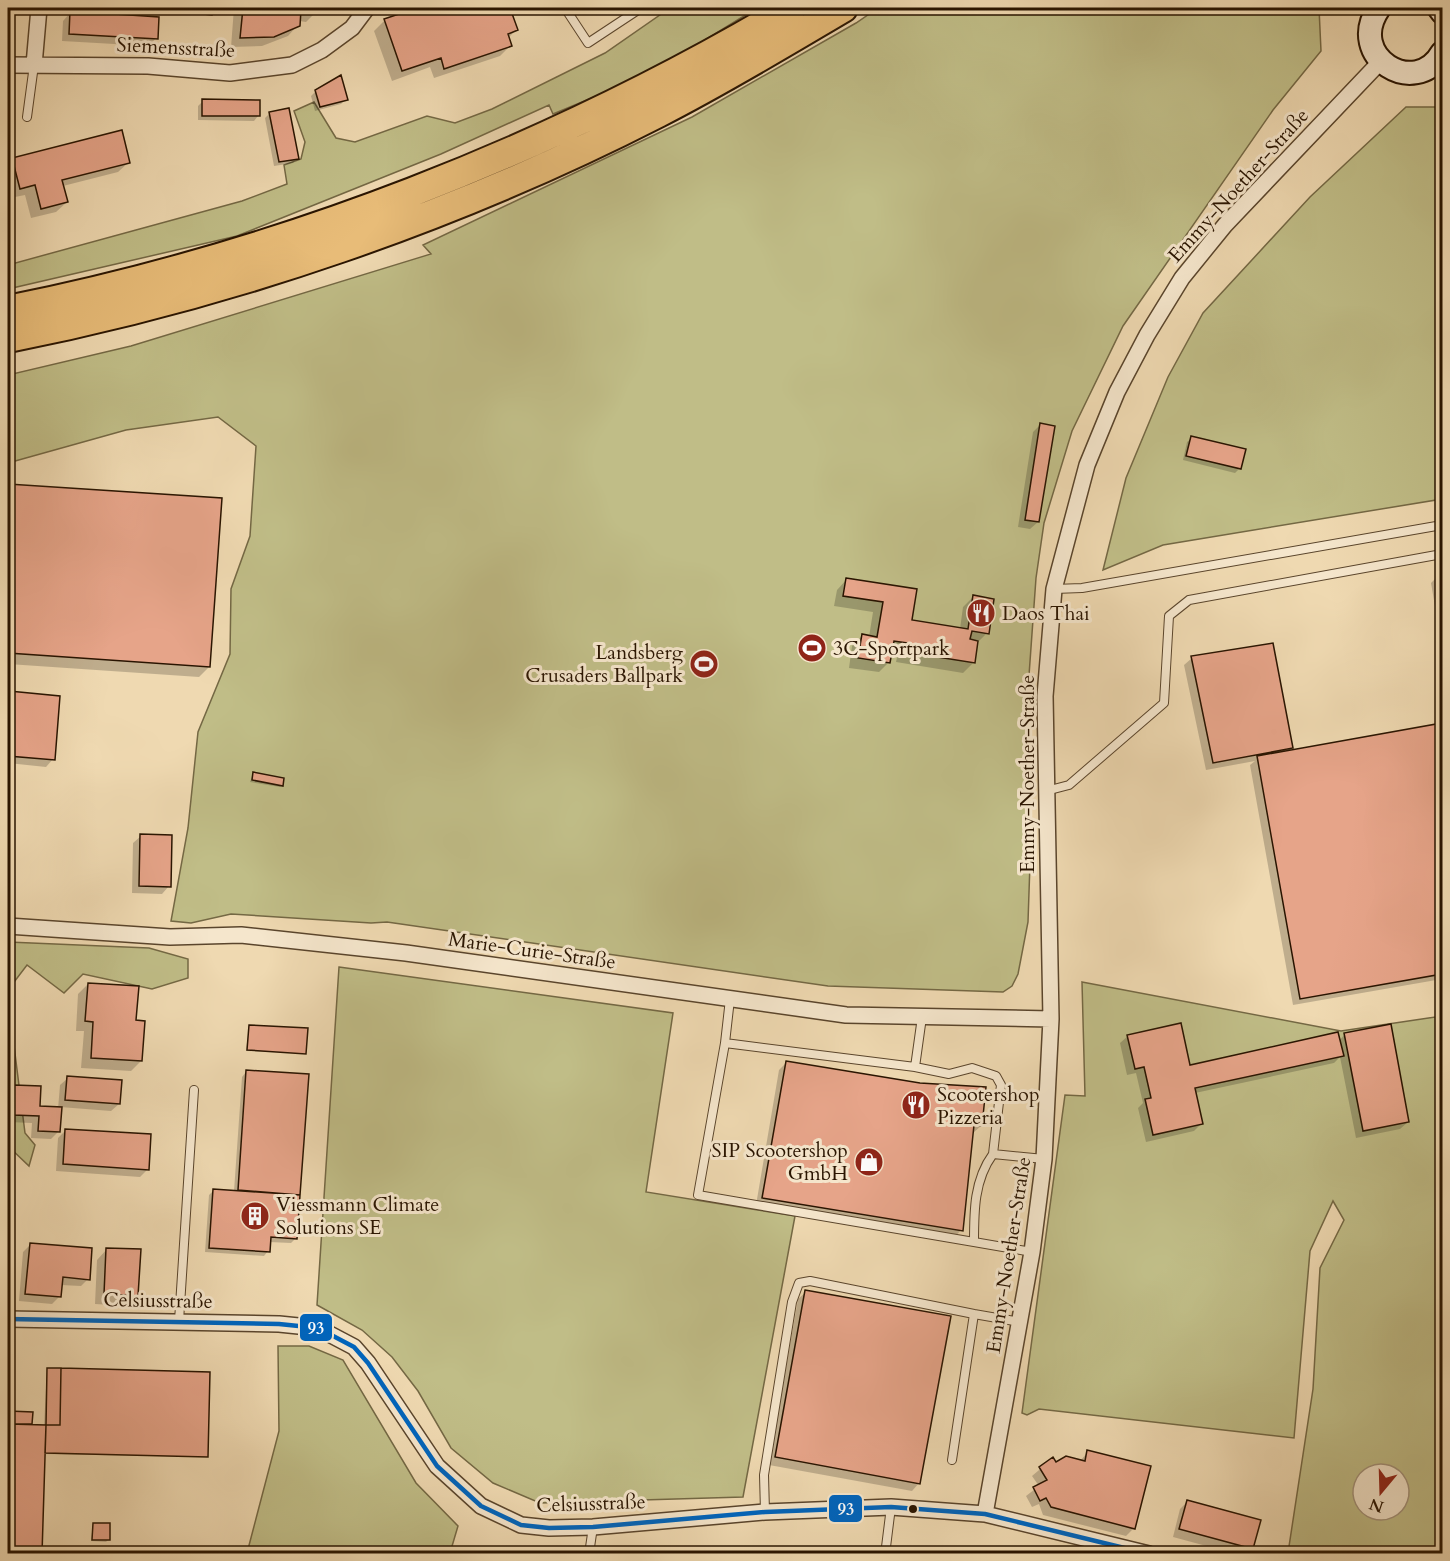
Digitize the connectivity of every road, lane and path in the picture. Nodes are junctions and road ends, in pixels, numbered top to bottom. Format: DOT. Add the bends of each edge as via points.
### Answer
graph roads {
  1 [pos="39,8"];
  2 [pos="367,8"];
  3 [pos="565,8"];
  4 [pos="641,8"];
  5 [pos="791,8"];
  6 [pos="843,8"];
  7 [pos="1378,8"];
  8 [pos="1439,8"];
  9 [pos="1443,12"];
  10 [pos="1442,57"];
  11 [pos="1381,61"];
  12 [pos="34,64"];
  13 [pos="8,65"];
  14 [pos="27,117"];
  15 [pos="8,310"];
  16 [pos="8,338"];
  17 [pos="1443,525"];
  18 [pos="1443,555"];
  19 [pos="1054,589"];
  20 [pos="1046,790"];
  21 [pos="8,926"];
  22 [pos="730,999"];
  23 [pos="922,1017"];
  24 [pos="1051,1019"];
  25 [pos="725,1043"];
  26 [pos="915,1067"];
  27 [pos="194,1090"];
  28 [pos="993,1154"];
  29 [pos="1044,1159"];
  30 [pos="974,1242"];
  31 [pos="1032,1252"];
  32 [pos="974,1314"];
  33 [pos="8,1319"];
  34 [pos="179,1321"];
  35 [pos="1020,1322"];
  36 [pos="952,1460"];
  37 [pos="891,1507"];
  38 [pos="765,1512"];
  39 [pos="985,1514"];
  40 [pos="593,1527"];
  41 [pos="886,1547"];
  42 [pos="1121,1550"];
  43 [pos="589,1554"];
  44 [pos="1149,1554"];
  1 -- 12 [label="street"];
  2 -- 12 [label="street, Siemensstraße" via="322,50 292,65 230,73 148,66"];
  3 -- 4 [label="lane" via="588,43"];
  5 -- 15 [label="highway" via="646,89 548,136 439,180 310,229 190,266"];
  6 -- 16 [label="highway" via="657,114 448,207 199,292"];
  7 -- 11 [label="street" via="1372,18 1370,41"];
  8 -- 9 [label="street"];
  10 -- 11 [label="street" via="1412,73 1401,72"];
  11 -- 19 [label="street, Emmy-Noether-Straße" via="1225,225 1182,278 1117,392 1087,465"];
  12 -- 13 [label="street, Siemensstraße"];
  12 -- 14 [label="lane"];
  17 -- 19 [label="lane" via="1082,588"];
  18 -- 20 [label="lane" via="1189,600 1169,616 1164,703 1069,785"];
  19 -- 20 [label="street, Emmy-Noether-Straße" via="1045,696"];
  20 -- 24 [label="street, Emmy-Noether-Straße"];
  21 -- 22 [label="street, Marie-Curie-Straße" via="170,937 241,935 406,953"];
  22 -- 23 [label="street, Marie-Curie-Straße" via="846,1015"];
  22 -- 25 [label="lane"];
  23 -- 24 [label="street, Marie-Curie-Straße"];
  23 -- 26 [label="lane"];
  24 -- 29 [label="street, Emmy-Noether-Straße"];
  25 -- 26 [label="lane"];
  25 -- 30 [label="lane" via="698,1196"];
  26 -- 28 [label="lane" via="949,1074 972,1068 996,1076 1001,1085"];
  27 -- 34 [label="lane"];
  28 -- 29 [label="lane"];
  28 -- 30 [label="lane" via="979,1182"];
  29 -- 31 [label="street, Emmy-Noether-Straße"];
  30 -- 31 [label="lane"];
  31 -- 35 [label="street, Emmy-Noether-Straße"];
  32 -- 35 [label="lane"];
  32 -- 36 [label="lane"];
  32 -- 38 [label="lane" via="810,1281 798,1283 764,1475"];
  33 -- 34 [label="street, Celsiusstraße"];
  34 -- 40 [label="street, Celsiusstraße" via="298,1325 333,1334 362,1354 437,1466 481,1506 521,1525"];
  35 -- 39 [label="street, Emmy-Noether-Straße"];
  37 -- 38 [label="street, Celsiusstraße"];
  37 -- 39 [label="street, Celsiusstraße"];
  37 -- 41 [label="lane"];
  38 -- 40 [label="street, Celsiusstraße"];
  39 -- 42 [label="street, Celsiusstraße"];
  40 -- 43 [label="lane"];
  42 -- 44 [label="street, Celsiusstraße"];
}
